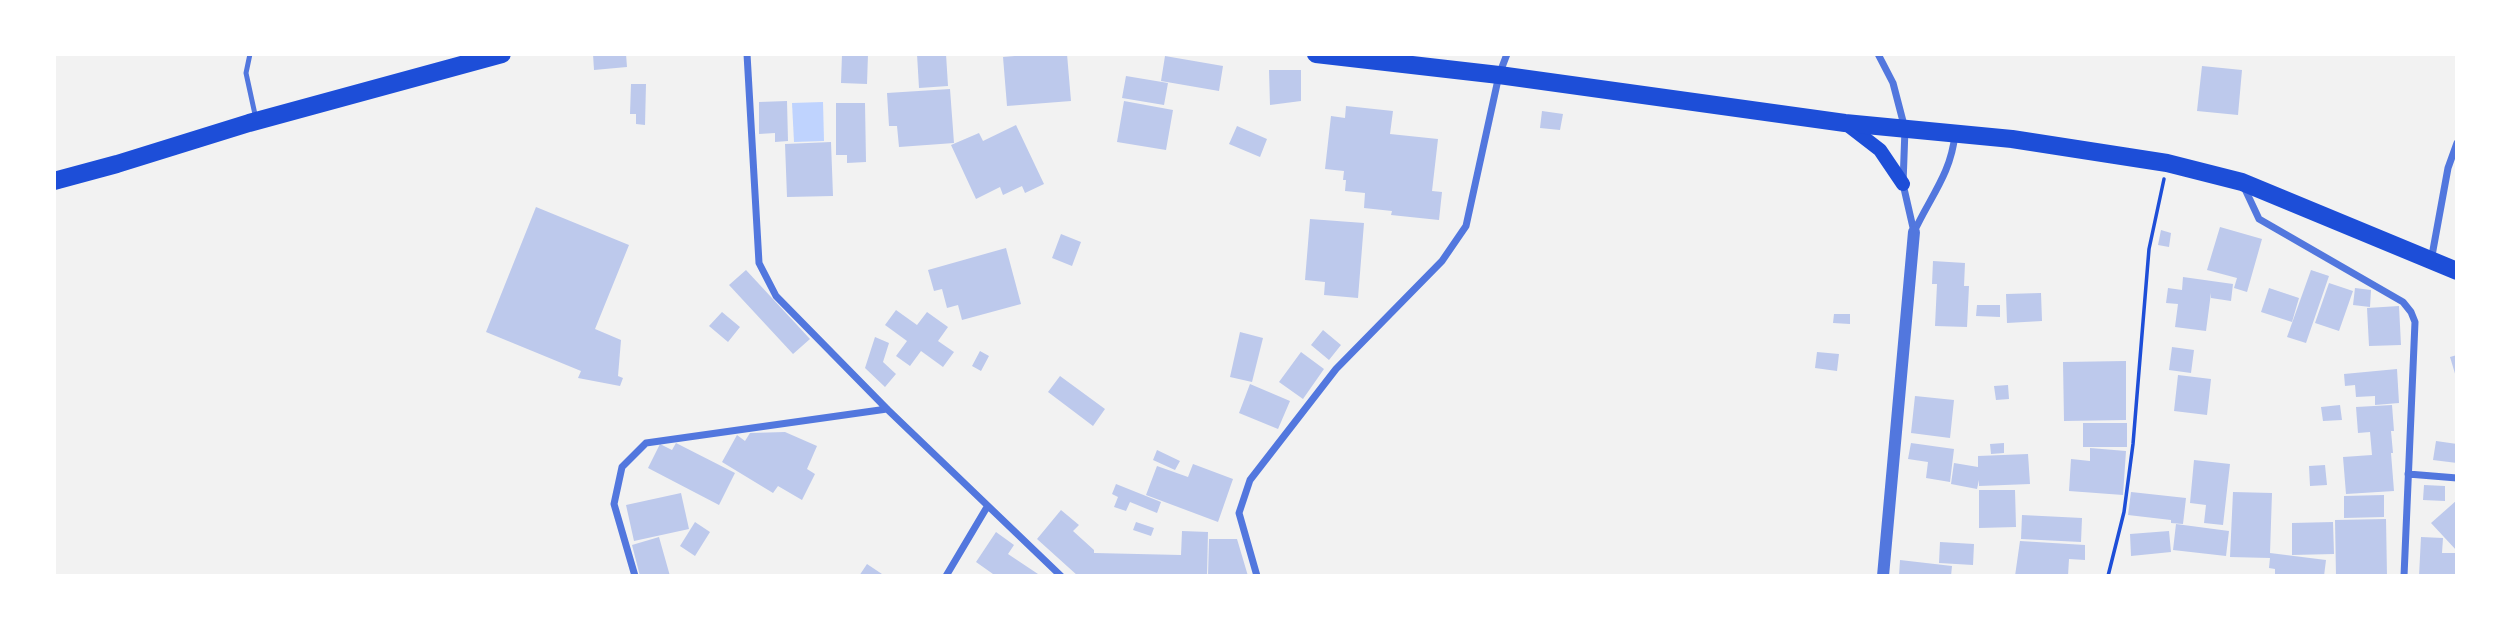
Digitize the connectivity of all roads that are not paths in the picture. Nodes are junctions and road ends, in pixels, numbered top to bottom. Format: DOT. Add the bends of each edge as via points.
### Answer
graph roads {
  1 [pos="250,54"];
  2 [pos="502,54"];
  3 [pos="747,54"];
  4 [pos="1316,54"];
  5 [pos="1507,54"];
  6 [pos="1878,54"];
  7 [pos="1499,75"];
  8 [pos="256,122"];
  9 [pos="1845,123"];
  10 [pos="1905,130"];
  11 [pos="1955,134"];
  12 [pos="2457,143"];
  13 [pos="54,181"];
  14 [pos="2242,182"];
  15 [pos="1903,184"];
  16 [pos="1914,232"];
  17 [pos="2431,261"];
  18 [pos="2457,271"];
  19 [pos="887,409"];
  20 [pos="2408,474"];
  21 [pos="2457,478"];
  22 [pos="987,507"];
  23 [pos="635,576"];
  24 [pos="946,576"];
  25 [pos="1061,576"];
  26 [pos="1256,576"];
  27 [pos="1883,576"];
  28 [pos="2404,576"];
  1 -- 8 [label="lane" via="246,73"];
  2 -- 8 [label="main road"];
  3 -- 19 [label="street" via="759,263 776,296"];
  4 -- 7 [label="main road"];
  5 -- 7 [label="street"];
  6 -- 10 [label="street" via="1893,83"];
  7 -- 9 [label="main road"];
  7 -- 26 [label="street" via="1466,226 1442,261 1336,369 1250,480 1239,513"];
  8 -- 13 [label="main road"];
  9 -- 10 [label="main road"];
  9 -- 15 [label="main road" via="1880,150"];
  10 -- 11 [label="main road"];
  10 -- 15 [label="street"];
  11 -- 14 [label="main road" via="2167,163"];
  11 -- 16 [label="street" via="1948,170"];
  12 -- 17 [label="street"];
  14 -- 17 [label="main road"];
  14 -- 20 [label="street" via="2259,219 2403,302 2411,312 2415,322"];
  15 -- 16 [label="street"];
  16 -- 27 [label="street"];
  17 -- 18 [label="main road"];
  19 -- 22 [label="street"];
  19 -- 23 [label="street" via="646,443 622,467 614,504"];
  20 -- 21 [label="street"];
  20 -- 28 [label="street"];
  22 -- 24 [label="street"];
  22 -- 25 [label="street"];
}
